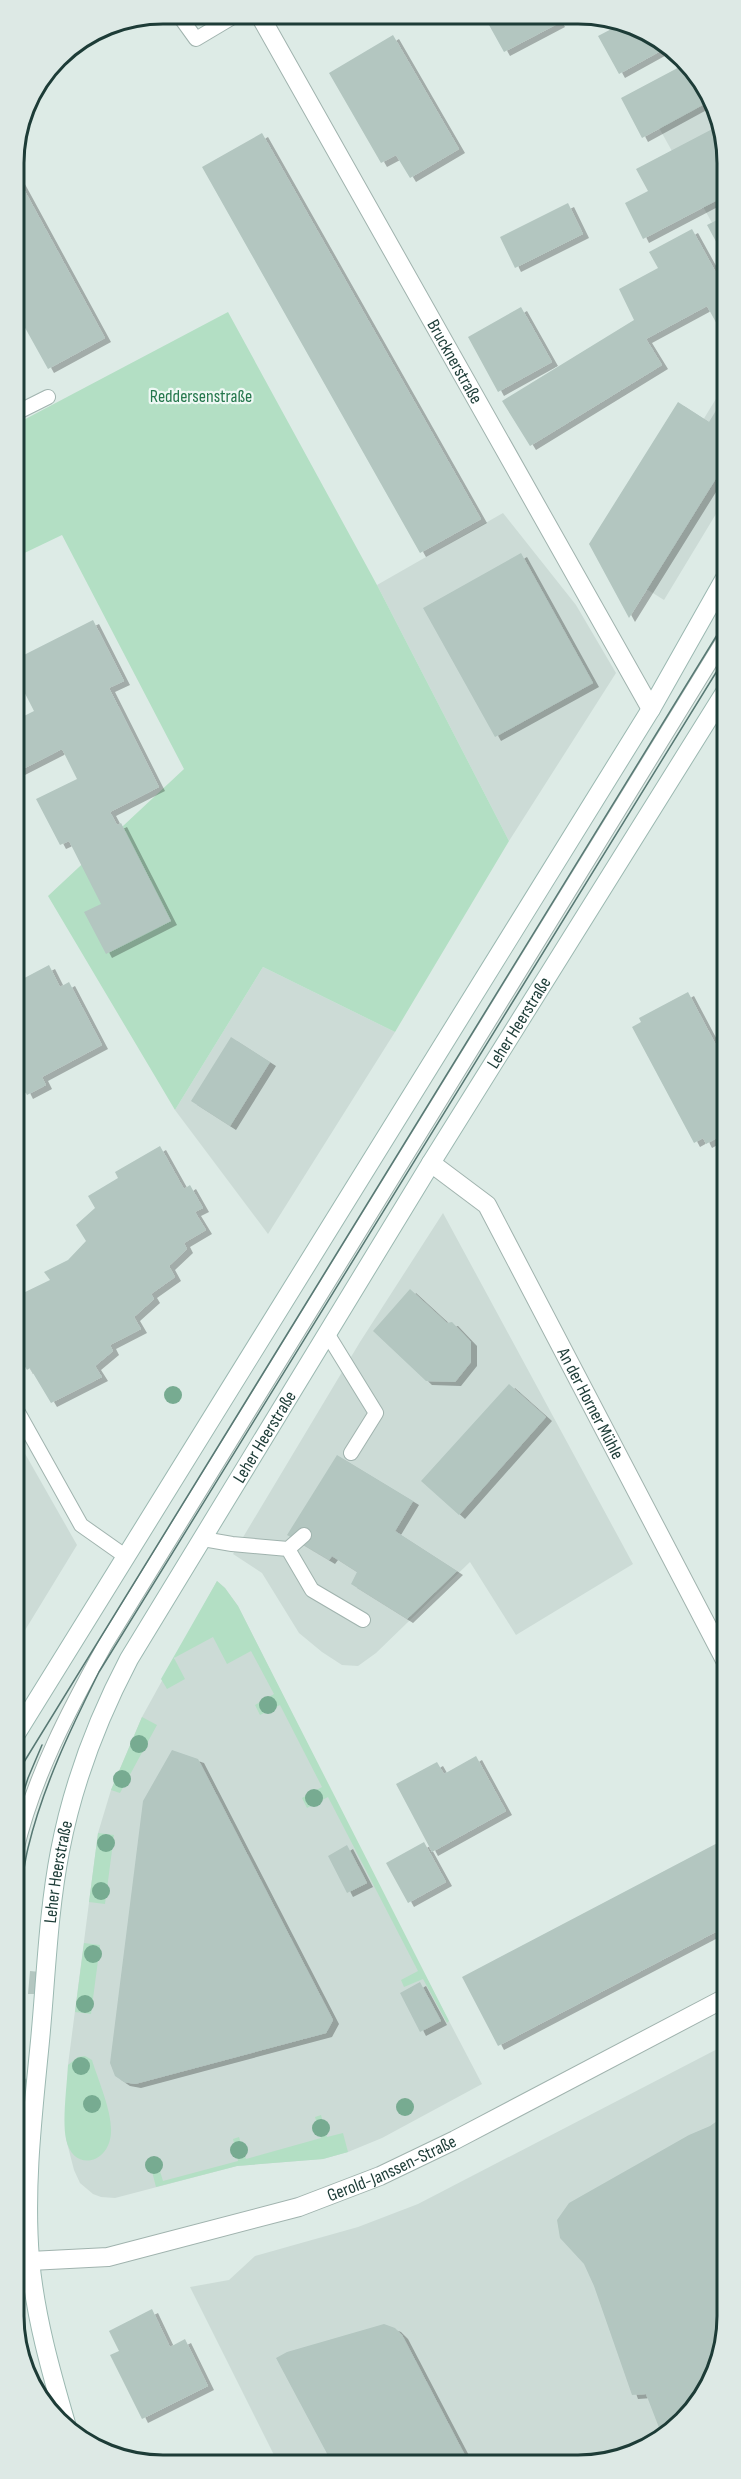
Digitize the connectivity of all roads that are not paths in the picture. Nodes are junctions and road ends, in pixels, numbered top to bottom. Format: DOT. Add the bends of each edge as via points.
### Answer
graph roads {
  1 [pos="185,24"];
  2 [pos="221,24"];
  3 [pos="265,24"];
  4 [pos="48,396"];
  5 [pos="24,409"];
  6 [pos="717,592"];
  7 [pos="717,651"];
  8 [pos="717,705"];
  9 [pos="651,709"];
  10 [pos="431,1163"];
  11 [pos="328,1335"];
  12 [pos="24,1423"];
  13 [pos="351,1454"];
  14 [pos="304,1534"];
  15 [pos="203,1539"];
  16 [pos="288,1549"];
  17 [pos="125,1556"];
  18 [pos="363,1620"];
  19 [pos="717,1645"];
  20 [pos="24,1721"];
  21 [pos="24,1826"];
  22 [pos="717,2002"];
  23 [pos="24,2228"];
  24 [pos="24,2262"];
  25 [pos="24,2272"];
  26 [pos="63,2412"];
  1 -- 2 [label="lane" via="196,39"];
  3 -- 9 [label="main road, Brucknerstraße"];
  4 -- 5 [label="lane"];
  6 -- 9 [label="main road"];
  7 -- 21 [label="lane" via="105,1645 72,1704 42,1771"];
  8 -- 10 [label="main road, Leher Heerstraße"];
  9 -- 17 [label="main road"];
  10 -- 11 [label="main road, Leher Heerstraße"];
  10 -- 19 [label="main road, An der Horner Mühle" via="487,1205"];
  11 -- 13 [label="lane" via="376,1413"];
  11 -- 15 [label="main road, Leher Heerstraße"];
  12 -- 17 [label="lane" via="81,1525"];
  14 -- 16 [label="lane"];
  15 -- 16 [label="lane"];
  15 -- 23 [label="main road, Leher Heerstraße" via="114,1689 89,1748 66,1824 55,1885"];
  16 -- 18 [label="lane" via="312,1590"];
  17 -- 20 [label="main road"];
  22 -- 24 [label="main road, Gerold-Janssen-Straße" via="455,2140 380,2176 299,2207 108,2257"];
  25 -- 26 [label="main road, Leher Heerstraße"];
}
